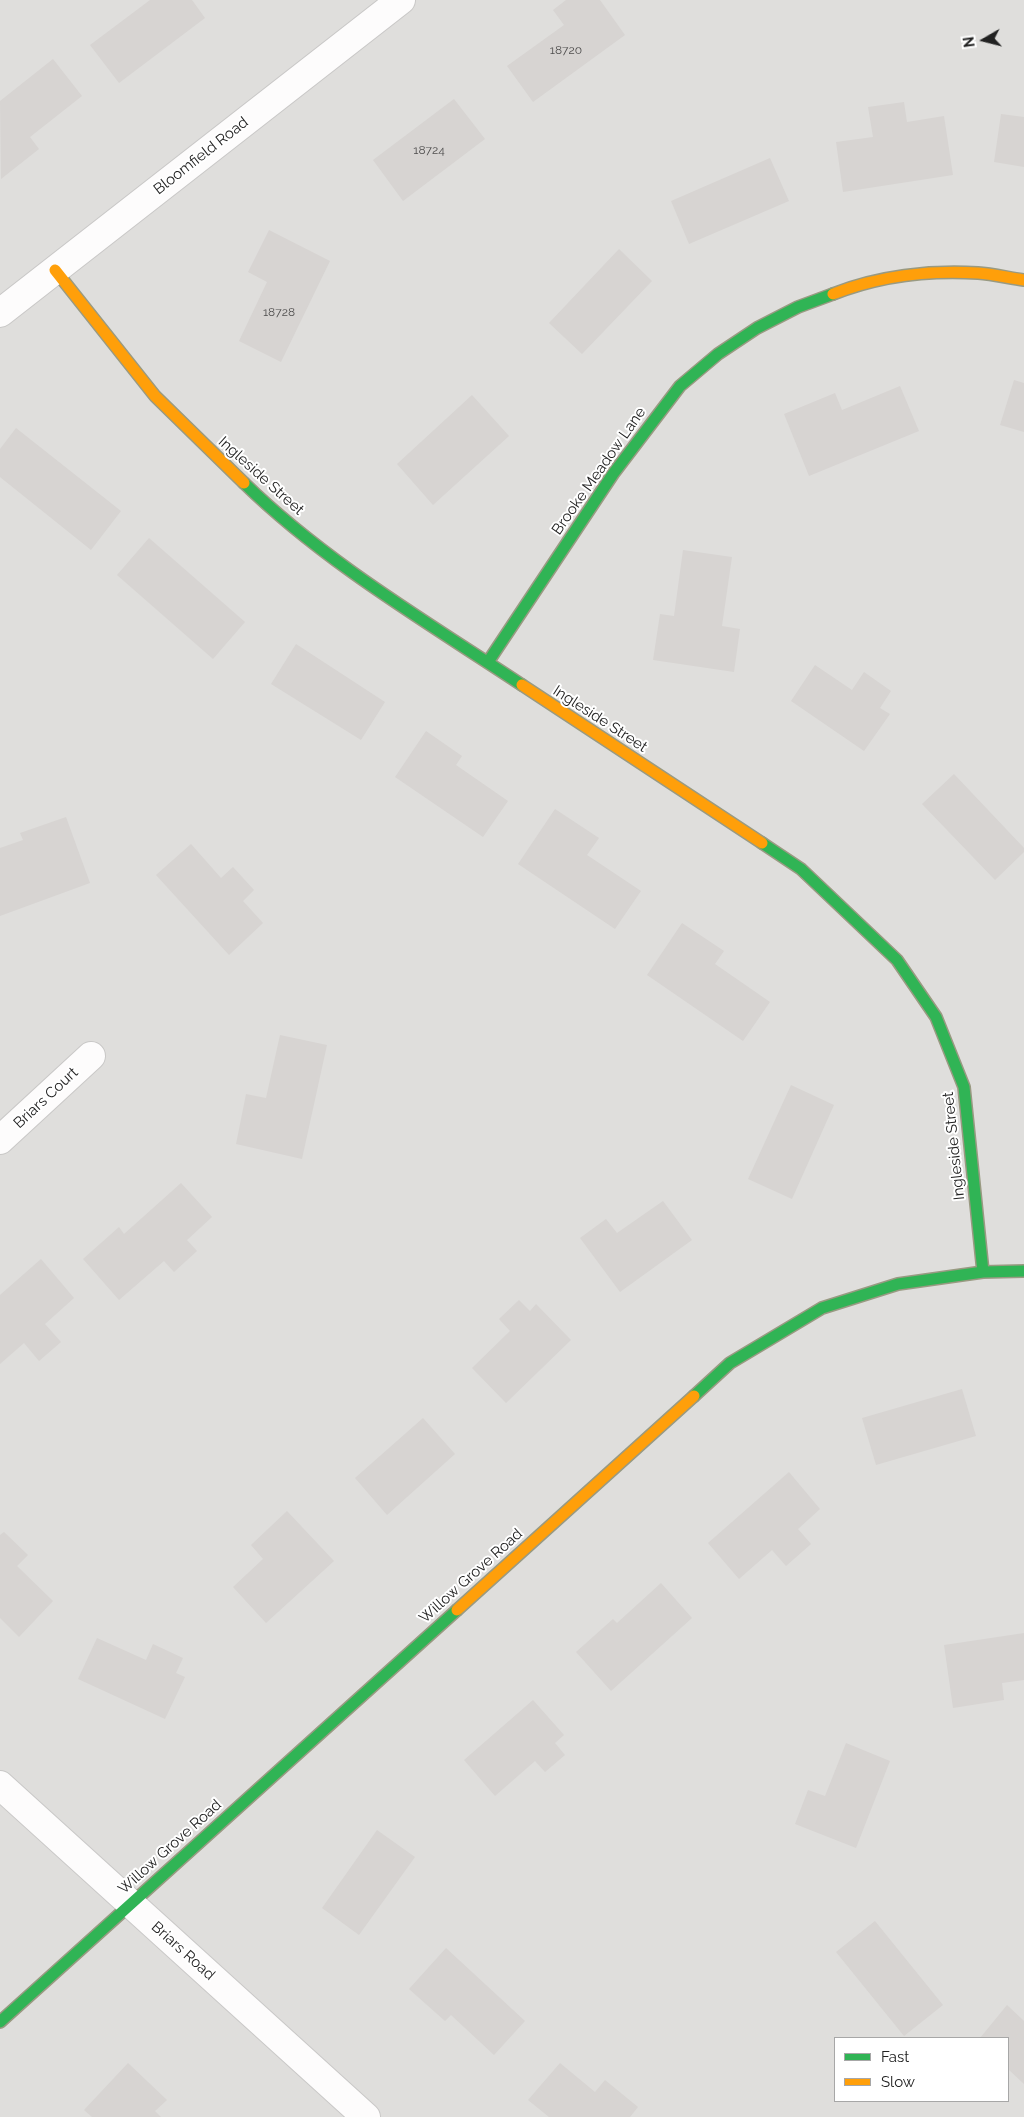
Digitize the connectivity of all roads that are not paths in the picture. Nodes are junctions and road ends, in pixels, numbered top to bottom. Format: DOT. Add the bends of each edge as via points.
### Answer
graph roads {
  1 [pos="401,0"];
  2 [pos="55,270"];
  3 [pos="1024,280"];
  4 [pos="0,313"];
  5 [pos="488,662"];
  6 [pos="92,1056"];
  7 [pos="0,1140"];
  8 [pos="1024,1271"];
  9 [pos="983,1272"];
  10 [pos="0,1785"];
  11 [pos="130,1904"];
  12 [pos="0,2022"];
  13 [pos="366,2117"];
  1 -- 2 [label="street, Bloomfield Road"];
  2 -- 4 [label="street, Bloomfield Road"];
  2 -- 5 [label="street, Ingleside Street" via="155,396 264,502 358,576"];
  3 -- 5 [label="street, Brooke Meadow Lane" via="996,274 934,272 876,281 824,295 790,310 728,346 682,384 628,451"];
  5 -- 9 [label="street, Ingleside Street" via="801,869 897,960 936,1018 964,1087"];
  6 -- 7 [label="street, Briars Court"];
  8 -- 9 [label="street, Willow Grove Road"];
  9 -- 11 [label="street, Willow Grove Road" via="898,1284 822,1308 730,1363"];
  10 -- 11 [label="street, Briars Road"];
  11 -- 12 [label="street, Willow Grove Road"];
  11 -- 13 [label="street, Briars Road"];
}
